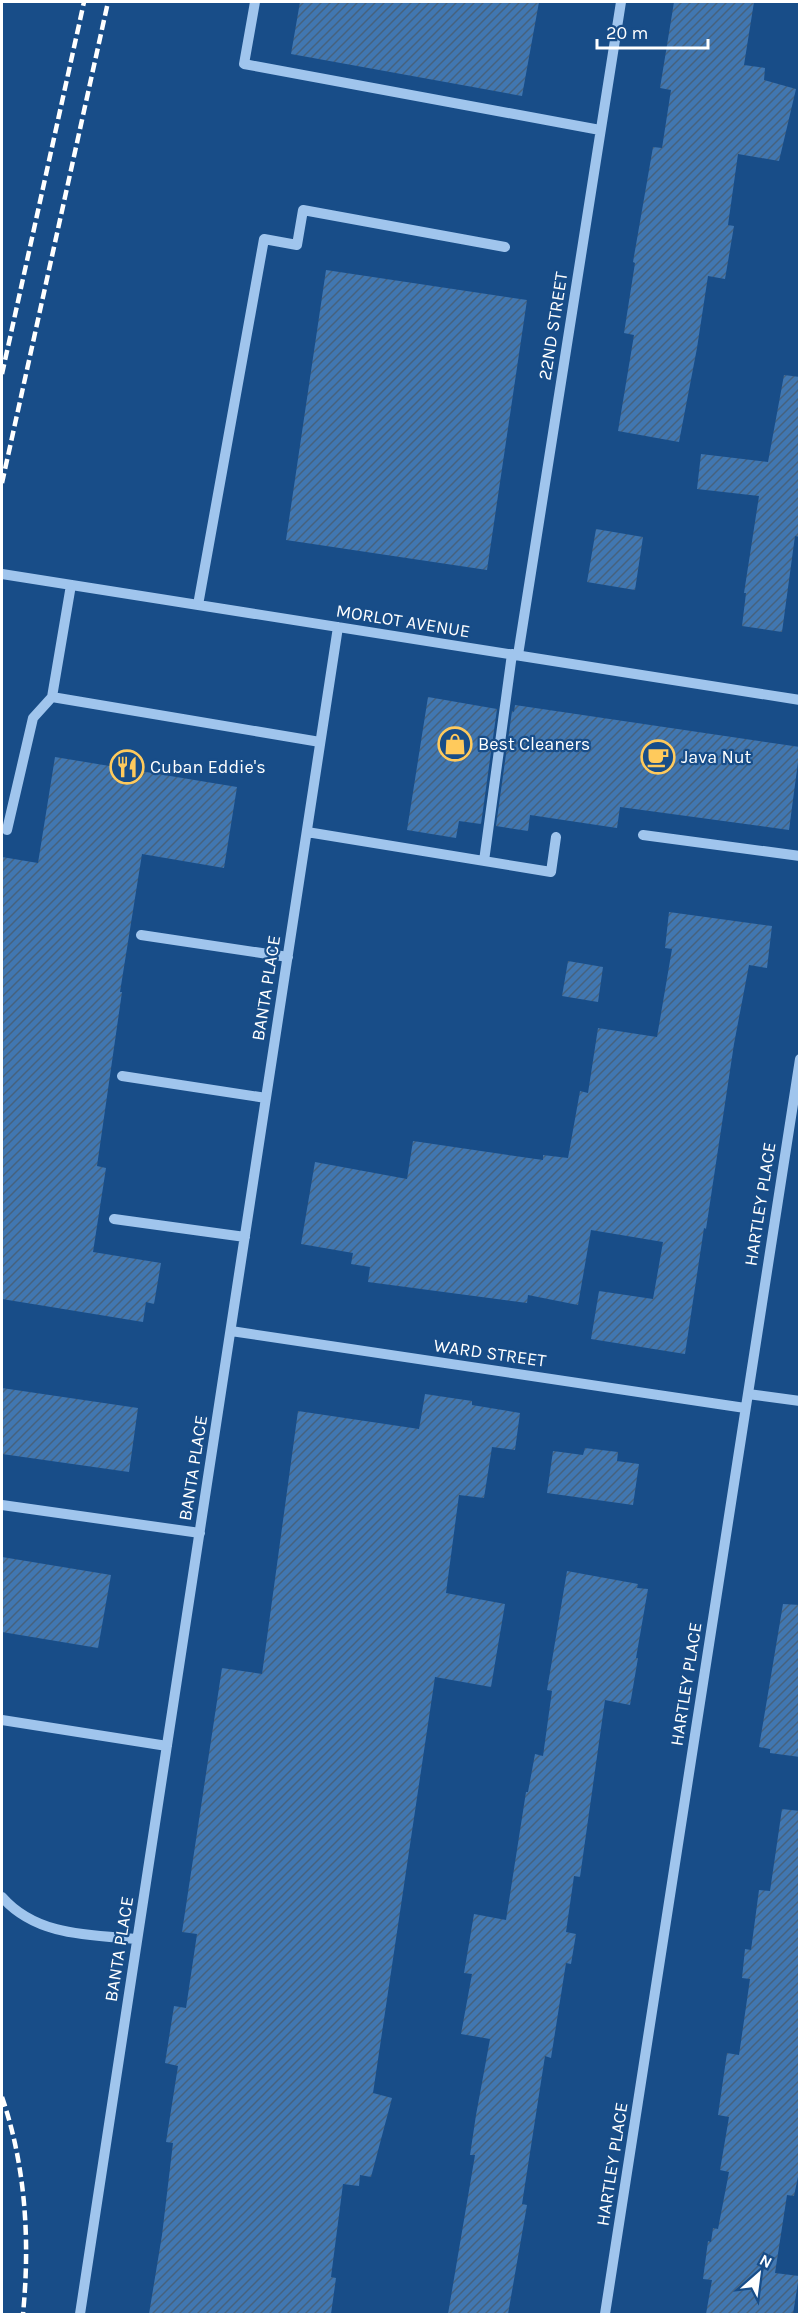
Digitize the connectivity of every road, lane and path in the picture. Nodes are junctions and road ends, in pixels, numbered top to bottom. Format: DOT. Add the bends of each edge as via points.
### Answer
graph roads {
  1 [pos="255,2"];
  2 [pos="621,2"];
  3 [pos="600,130"];
  4 [pos="505,247"];
  5 [pos="2,574"];
  6 [pos="71,585"];
  7 [pos="198,605"];
  8 [pos="338,627"];
  9 [pos="515,655"];
  10 [pos="52,698"];
  11 [pos="800,699"];
  12 [pos="320,742"];
  13 [pos="7,830"];
  14 [pos="307,832"];
  15 [pos="644,835"];
  16 [pos="556,837"];
  17 [pos="800,856"];
  18 [pos="484,861"];
  19 [pos="141,935"];
  20 [pos="288,957"];
  21 [pos="800,1059"];
  22 [pos="122,1076"];
  23 [pos="266,1098"];
  24 [pos="114,1220"];
  25 [pos="245,1238"];
  26 [pos="231,1331"];
  27 [pos="748,1394"];
  28 [pos="800,1401"];
  29 [pos="746,1408"];
  30 [pos="2,1505"];
  31 [pos="200,1533"];
  32 [pos="2,1720"];
  33 [pos="167,1746"];
  34 [pos="2,1897"];
  35 [pos="138,1939"];
  36 [pos="80,2314"];
  37 [pos="605,2314"];
  1 -- 3 [label="street" via="244,64"];
  2 -- 3 [label="street, 22ND STREET"];
  3 -- 9 [label="street, 22ND STREET"];
  4 -- 7 [label="street" via="303,210 297,245 264,239"];
  5 -- 6 [label="street, MORLOT AVENUE"];
  6 -- 7 [label="street, MORLOT AVENUE"];
  6 -- 10 [label="street"];
  7 -- 8 [label="street, MORLOT AVENUE"];
  8 -- 9 [label="street, MORLOT AVENUE"];
  8 -- 12 [label="street, BANTA PLACE"];
  9 -- 11 [label="street, MORLOT AVENUE"];
  9 -- 18 [label="street, 22ND STREET"];
  10 -- 12 [label="street"];
  10 -- 13 [label="street" via="33,718"];
  12 -- 14 [label="street, BANTA PLACE"];
  14 -- 18 [label="street"];
  14 -- 20 [label="street, BANTA PLACE"];
  15 -- 17 [label="street"];
  16 -- 18 [label="street" via="551,872"];
  19 -- 20 [label="street"];
  20 -- 23 [label="street, BANTA PLACE"];
  21 -- 27 [label="street, HARTLEY PLACE"];
  22 -- 23 [label="street"];
  23 -- 25 [label="street, BANTA PLACE"];
  24 -- 25 [label="street"];
  25 -- 26 [label="street, BANTA PLACE"];
  26 -- 29 [label="street, WARD STREET"];
  26 -- 31 [label="street, BANTA PLACE"];
  27 -- 28 [label="street"];
  27 -- 29 [label="street, HARTLEY PLACE"];
  29 -- 37 [label="street, HARTLEY PLACE"];
  30 -- 31 [label="street"];
  31 -- 33 [label="street, BANTA PLACE"];
  32 -- 33 [label="street"];
  33 -- 35 [label="street, BANTA PLACE"];
  34 -- 35 [label="street" via="37,1924 64,1932"];
  35 -- 36 [label="street, BANTA PLACE"];
}
